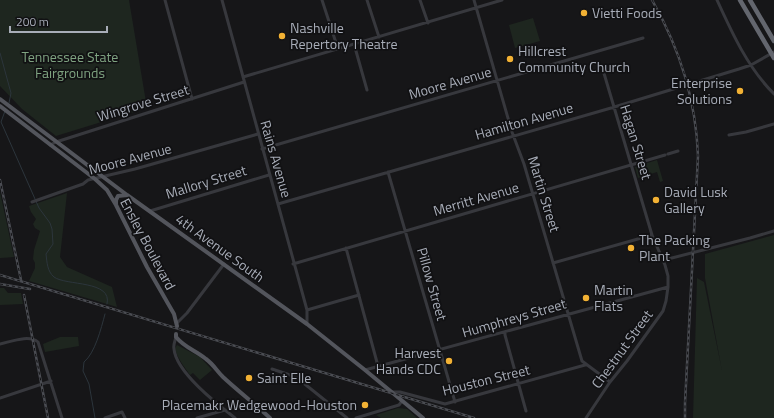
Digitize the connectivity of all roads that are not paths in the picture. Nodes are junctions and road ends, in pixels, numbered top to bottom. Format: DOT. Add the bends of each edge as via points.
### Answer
graph roads {
  1 [pos="166,0"];
  2 [pos="222,0"];
  3 [pos="322,0"];
  4 [pos="367,0"];
  5 [pos="420,0"];
  6 [pos="474,0"];
  7 [pos="502,0"];
  8 [pos="717,0"];
  9 [pos="740,0"];
  10 [pos="750,0"];
  11 [pos="476,8"];
  12 [pos="428,23"];
  13 [pos="379,37"];
  14 [pos="644,38"];
  15 [pos="774,42"];
  16 [pos="354,44"];
  17 [pos="338,49"];
  18 [pos="774,52"];
  19 [pos="774,58"];
  20 [pos="751,65"];
  21 [pos="603,70"];
  22 [pos="243,77"];
  23 [pos="497,81"];
  24 [pos="244,82"];
  25 [pos="367,90"];
  26 [pos="774,94"];
  27 [pos="0,99"];
  28 [pos="192,99"];
  29 [pos="1,107"];
  30 [pos="614,107"];
  31 [pos="774,124"];
  32 [pos="258,134"];
  33 [pos="514,135"];
  34 [pos="729,135"];
  35 [pos="56,142"];
  36 [pos="50,145"];
  37 [pos="262,149"];
  38 [pos="678,151"];
  39 [pos="631,165"];
  40 [pos="388,172"];
  41 [pos="269,175"];
  42 [pos="103,177"];
  43 [pos="95,179"];
  44 [pos="532,194"];
  45 [pos="127,195"];
  46 [pos="32,202"];
  47 [pos="278,204"];
  48 [pos="116,205"];
  49 [pos="150,211"];
  50 [pos="405,231"];
  51 [pos="774,231"];
  52 [pos="652,235"];
  53 [pos="346,248"];
  54 [pos="664,260"];
  55 [pos="553,263"];
  56 [pos="224,264"];
  57 [pos="293,264"];
  58 [pos="668,287"];
  59 [pos="359,295"];
  60 [pos="307,310"];
  61 [pos="568,314"];
  62 [pos="307,324"];
  63 [pos="177,325"];
  64 [pos="505,332"];
  65 [pos="176,335"];
  66 [pos="0,344"];
  67 [pos="440,350"];
  68 [pos="585,365"];
  69 [pos="378,366"];
  70 [pos="272,369"];
  71 [pos="365,370"];
  72 [pos="51,381"];
  73 [pos="610,382"];
  74 [pos="519,384"];
  75 [pos="391,392"];
  76 [pos="0,398"];
  77 [pos="402,401"];
  78 [pos="455,402"];
  79 [pos="225,410"];
  80 [pos="526,411"];
  81 [pos="62,418"];
  82 [pos="105,418"];
  83 [pos="125,418"];
  84 [pos="197,418"];
  85 [pos="235,418"];
  86 [pos="270,418"];
  87 [pos="347,418"];
  88 [pos="356,418"];
  89 [pos="423,418"];
  90 [pos="586,418"];
  1 -- 28 [label="street"];
  2 -- 22 [label="street, Rains Avenue"];
  3 -- 17 [label="street"];
  4 -- 13 [label="street"];
  5 -- 12 [label="street"];
  6 -- 11 [label="street, Martin Street"];
  7 -- 11 [label="street"];
  8 -- 20 [label="street"];
  9 -- 19 [label="highway"];
  10 -- 15 [label="highway"];
  11 -- 12 [label="street"];
  11 -- 23 [label="street, Martin Street"];
  12 -- 13 [label="street"];
  13 -- 16 [label="street"];
  14 -- 23 [label="street, Moore Avenue"];
  16 -- 17 [label="street"];
  16 -- 25 [label="street"];
  17 -- 22 [label="street"];
  18 -- 20 [label="street, Hamilton Avenue"];
  20 -- 26 [label="street"];
  20 -- 30 [label="street, Hamilton Avenue"];
  21 -- 30 [label="street, Hagan Street"];
  22 -- 24 [label="street, Rains Avenue"];
  23 -- 33 [label="street, Martin Street"];
  23 -- 37 [label="street, Moore Avenue"];
  24 -- 28 [label="street, Wingrove Street"];
  24 -- 32 [label="street, Rains Avenue"];
  27 -- 35 [label="main road, 4th Avenue South"];
  28 -- 35 [label="street, Wingrove Street"];
  29 -- 36 [label="main road"];
  30 -- 33 [label="street, Hamilton Avenue"];
  30 -- 39 [label="street, Hagan Street"];
  31 -- 34 [label="street"];
  32 -- 37 [label="street, Rains Avenue"];
  32 -- 42 [label="street, Moore Avenue"];
  33 -- 40 [label="street, Hamilton Avenue"];
  33 -- 44 [label="street, Martin Street"];
  35 -- 36 [label="street, Wingrove Street"];
  35 -- 42 [label="main road, 4th Avenue South"];
  36 -- 43 [label="main road"];
  37 -- 41 [label="street, Rains Avenue"];
  38 -- 39 [label="street, Merritt Avenue"];
  39 -- 44 [label="street, Merritt Avenue"];
  39 -- 52 [label="street, Hagan Street"];
  40 -- 47 [label="street, Hamilton Avenue"];
  40 -- 50 [label="street, Pillow Street"];
  41 -- 47 [label="street, Rains Avenue"];
  41 -- 49 [label="street, Mallory Street"];
  42 -- 43 [label="street, Moore Avenue"];
  42 -- 45 [label="main road, 4th Avenue South"];
  43 -- 46 [label="street, Moore Avenue"];
  43 -- 48 [label="main road, Ensley Boulevard" via="107,190"];
  44 -- 50 [label="street, Merritt Avenue"];
  44 -- 55 [label="street, Martin Street"];
  45 -- 48 [label="main road" via="118,196"];
  45 -- 49 [label="main road, 4th Avenue South"];
  47 -- 57 [label="street, Rains Avenue"];
  48 -- 63 [label="main road, Ensley Boulevard" via="174,314"];
  49 -- 56 [label="main road, 4th Avenue South"];
  50 -- 53 [label="street, Merritt Avenue"];
  50 -- 67 [label="street, Pillow Street"];
  51 -- 54 [label="street"];
  52 -- 54 [label="street, Hagan Street"];
  52 -- 55 [label="street"];
  53 -- 57 [label="street, Merritt Avenue"];
  53 -- 59 [label="street"];
  54 -- 58 [label="street, Chestnut Street"];
  55 -- 61 [label="street, Martin Street"];
  56 -- 62 [label="main road, 4th Avenue South"];
  56 -- 63 [label="street"];
  57 -- 60 [label="street, Rains Avenue"];
  58 -- 61 [label="street, Humphreys Street"];
  58 -- 73 [label="street, Chestnut Street" via="663,311"];
  59 -- 60 [label="street"];
  59 -- 69 [label="street"];
  60 -- 62 [label="street, Rains Avenue"];
  61 -- 64 [label="street, Humphreys Street"];
  61 -- 68 [label="street, Martin Street"];
  62 -- 71 [label="main road, 4th Avenue South"];
  64 -- 67 [label="street, Humphreys Street"];
  64 -- 74 [label="street"];
  65 -- 79 [label="street" via="173,347 180,364 194,382"];
  65 -- 86 [label="main road" via="186,347 206,358"];
  66 -- 72 [label="street" via="29,338 36,340"];
  67 -- 69 [label="street, Humphreys Street"];
  67 -- 78 [label="street, Pillow Street"];
  68 -- 73 [label="street"];
  68 -- 74 [label="street, Houston Street"];
  69 -- 71 [label="street, Humphreys Street"];
  70 -- 87 [label="street" via="296,377"];
  71 -- 75 [label="main road, 4th Avenue South"];
  72 -- 76 [label="street"];
  72 -- 81 [label="street"];
  73 -- 90 [label="street, Chestnut Street"];
  74 -- 78 [label="street, Houston Street"];
  74 -- 80 [label="street"];
  75 -- 77 [label="main road, 4th Avenue South"];
  75 -- 78 [label="street, Houston Street" via="400,392 442,404"];
  77 -- 88 [label="street" via="399,405"];
  77 -- 89 [label="main road, 4th Avenue South"];
  79 -- 84 [label="street"];
  79 -- 85 [label="street"];
  82 -- 83 [label="street" via="122,412"];
}
